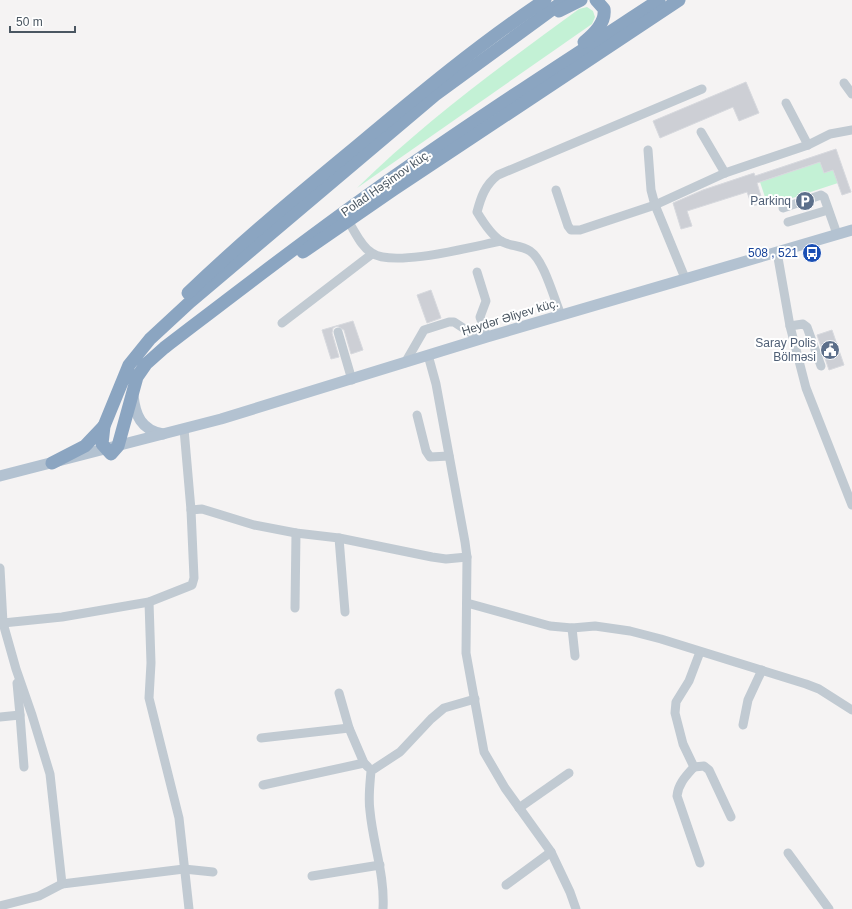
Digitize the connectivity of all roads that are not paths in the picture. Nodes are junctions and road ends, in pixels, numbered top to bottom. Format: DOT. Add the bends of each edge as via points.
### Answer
graph roads {
  1 [pos="546,0"];
  2 [pos="565,0"];
  3 [pos="581,0"];
  4 [pos="596,0"];
  5 [pos="659,0"];
  6 [pos="679,0"];
  7 [pos="503,44"];
  8 [pos="844,83"];
  9 [pos="526,87"];
  10 [pos="702,89"];
  11 [pos="852,94"];
  12 [pos="786,104"];
  13 [pos="852,130"];
  14 [pos="702,132"];
  15 [pos="808,145"];
  16 [pos="648,150"];
  17 [pos="725,173"];
  18 [pos="556,190"];
  19 [pos="655,205"];
  20 [pos="783,208"];
  21 [pos="828,210"];
  22 [pos="348,221"];
  23 [pos="788,222"];
  24 [pos="852,230"];
  25 [pos="837,234"];
  26 [pos="501,242"];
  27 [pos="778,252"];
  28 [pos="372,254"];
  29 [pos="476,272"];
  30 [pos="685,278"];
  31 [pos="561,315"];
  32 [pos="202,319"];
  33 [pos="282,322"];
  34 [pos="790,326"];
  35 [pos="338,332"];
  36 [pos="150,338"];
  37 [pos="483,338"];
  38 [pos="428,355"];
  39 [pos="405,363"];
  40 [pos="821,366"];
  41 [pos="352,380"];
  42 [pos="132,388"];
  43 [pos="417,415"];
  44 [pos="104,426"];
  45 [pos="180,430"];
  46 [pos="164,434"];
  47 [pos="111,454"];
  48 [pos="448,456"];
  49 [pos="52,462"];
  50 [pos="0,476"];
  51 [pos="0,484"];
  52 [pos="852,505"];
  53 [pos="191,510"];
  54 [pos="296,533"];
  55 [pos="339,538"];
  56 [pos="467,557"];
  57 [pos="0,573"];
  58 [pos="149,602"];
  59 [pos="467,603"];
  60 [pos="295,608"];
  61 [pos="345,612"];
  62 [pos="3,623"];
  63 [pos="572,628"];
  64 [pos="700,652"];
  65 [pos="575,656"];
  66 [pos="16,669"];
  67 [pos="762,670"];
  68 [pos="339,693"];
  69 [pos="475,699"];
  70 [pos="852,710"];
  71 [pos="20,715"];
  72 [pos="0,717"];
  73 [pos="744,725"];
  74 [pos="349,728"];
  75 [pos="261,738"];
  76 [pos="364,763"];
  77 [pos="24,767"];
  78 [pos="694,767"];
  79 [pos="372,771"];
  80 [pos="569,773"];
  81 [pos="263,786"];
  82 [pos="519,808"];
  83 [pos="731,817"];
  84 [pos="551,852"];
  85 [pos="788,853"];
  86 [pos="700,863"];
  87 [pos="380,865"];
  88 [pos="184,869"];
  89 [pos="213,872"];
  90 [pos="312,876"];
  91 [pos="62,884"];
  92 [pos="506,885"];
  93 [pos="0,906"];
  94 [pos="189,909"];
  95 [pos="383,909"];
  96 [pos="576,909"];
  97 [pos="829,909"];
  1 -- 36 [label="highway" via="448,71 317,179 208,274 169,313"];
  2 -- 7 [label="highway"];
  3 -- 7 [label="highway"];
  4 -- 9 [label="highway" via="605,14 599,27 588,39"];
  5 -- 9 [label="highway, Polad Həşimov küç."];
  6 -- 22 [label="highway"];
  7 -- 36 [label="highway" via="435,95"];
  8 -- 11 [label="street"];
  9 -- 32 [label="highway, Polad Həşimov küç." via="370,194"];
  10 -- 26 [label="street" via="498,175 489,182 480,197 477,212"];
  12 -- 15 [label="street"];
  13 -- 15 [label="street" via="830,134"];
  14 -- 17 [label="street"];
  15 -- 17 [label="street"];
  16 -- 19 [label="street" via="651,190"];
  17 -- 19 [label="street"];
  18 -- 19 [label="street" via="571,230 580,230"];
  19 -- 30 [label="street"];
  20 -- 21 [label="street" via="821,196"];
  21 -- 23 [label="street"];
  21 -- 25 [label="street"];
  22 -- 28 [label="street"];
  22 -- 32 [label="highway"];
  24 -- 25 [label="main road, Heydər Əliyev küç."];
  25 -- 27 [label="main road, Heydər Əliyev küç."];
  26 -- 28 [label="street" via="403,259"];
  26 -- 31 [label="street" via="515,244 531,252 541,266"];
  27 -- 30 [label="main road, Heydər Əliyev küç."];
  27 -- 34 [label="street"];
  28 -- 33 [label="street"];
  29 -- 37 [label="street" via="486,296 480,317"];
  30 -- 31 [label="main road, Heydər Əliyev küç."];
  31 -- 37 [label="main road, Heydər Əliyev küç."];
  32 -- 42 [label="highway, Polad Həşimov küç." via="146,364"];
  34 -- 40 [label="street" via="803,324 807,327"];
  34 -- 52 [label="street" via="808,394"];
  35 -- 41 [label="street"];
  36 -- 44 [label="highway" via="129,365"];
  37 -- 38 [label="main road, Heydər Əliyev küç."];
  37 -- 39 [label="street" via="454,322 424,330"];
  38 -- 39 [label="main road, Heydər Əliyev küç."];
  38 -- 48 [label="street" via="436,384"];
  39 -- 41 [label="main road, Heydər Əliyev küç."];
  41 -- 45 [label="main road, Heydər Əliyev küç."];
  42 -- 46 [label="main road" via="138,419 150,430"];
  42 -- 47 [label="highway, Polad Həşimov küç." via="120,440"];
  43 -- 48 [label="street" via="426,451 430,456"];
  44 -- 47 [label="highway" via="102,444"];
  44 -- 49 [label="highway" via="85,446"];
  45 -- 46 [label="main road"];
  45 -- 47 [label="main road"];
  45 -- 53 [label="street"];
  46 -- 49 [label="main road"];
  47 -- 51 [label="main road"];
  48 -- 56 [label="street"];
  49 -- 50 [label="main road"];
  53 -- 54 [label="street" via="202,509 254,525"];
  53 -- 58 [label="street" via="194,578 192,585"];
  54 -- 55 [label="street"];
  54 -- 60 [label="street"];
  55 -- 56 [label="street" via="432,557"];
  55 -- 61 [label="street"];
  56 -- 59 [label="street"];
  57 -- 62 [label="street"];
  58 -- 62 [label="street" via="62,617"];
  58 -- 88 [label="street" via="149,698 179,818"];
  59 -- 63 [label="street" via="550,626"];
  59 -- 69 [label="street" via="466,653"];
  62 -- 66 [label="street"];
  63 -- 64 [label="street" via="595,626 630,631"];
  63 -- 65 [label="street"];
  64 -- 67 [label="street"];
  64 -- 78 [label="street" via="689,681 676,702 675,713 683,744"];
  66 -- 71 [label="street"];
  66 -- 91 [label="street" via="50,774"];
  67 -- 70 [label="street" via="818,689"];
  67 -- 73 [label="street" via="748,700"];
  68 -- 74 [label="street"];
  69 -- 79 [label="street" via="444,708 400,752"];
  69 -- 82 [label="street" via="484,752"];
  71 -- 72 [label="street"];
  71 -- 77 [label="street"];
  74 -- 75 [label="street"];
  74 -- 76 [label="street"];
  76 -- 79 [label="street"];
  76 -- 81 [label="street"];
  78 -- 83 [label="street" via="704,766 709,770"];
  78 -- 86 [label="street" via="683,779 677,796"];
  79 -- 87 [label="street" via="370,811"];
  80 -- 82 [label="street"];
  82 -- 84 [label="street"];
  84 -- 92 [label="street"];
  84 -- 96 [label="street"];
  85 -- 97 [label="street"];
  87 -- 90 [label="street"];
  87 -- 95 [label="street"];
  88 -- 89 [label="street"];
  88 -- 91 [label="street"];
  88 -- 94 [label="street"];
  91 -- 93 [label="street" via="39,896"];
}
